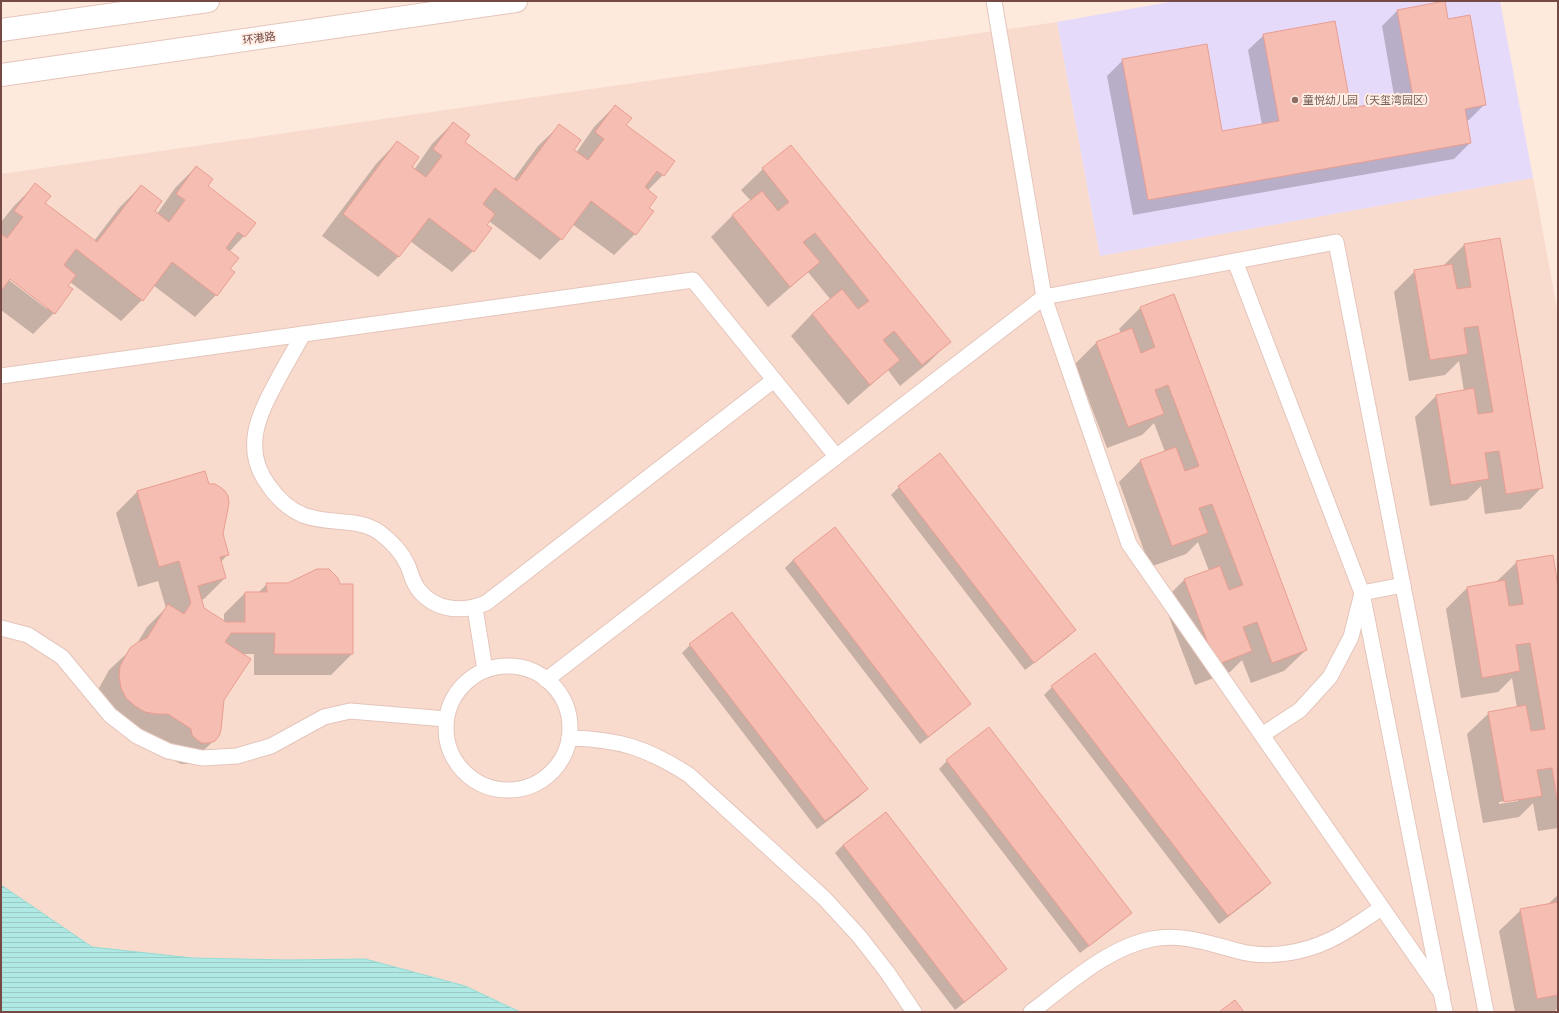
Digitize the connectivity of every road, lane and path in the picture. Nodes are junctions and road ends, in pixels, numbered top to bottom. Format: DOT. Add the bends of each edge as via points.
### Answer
graph roads {
  1 [pos="208,1"];
  2 [pos="516,1"];
  3 [pos="994,1"];
  4 [pos="1,30"];
  5 [pos="1,75"];
  6 [pos="1235,261"];
  7 [pos="1044,297"];
  8 [pos="303,334"];
  9 [pos="1,376"];
  10 [pos="774,380"];
  11 [pos="836,456"];
  12 [pos="1403,585"];
  13 [pos="1362,593"];
  14 [pos="475,608"];
  15 [pos="1,628"];
  16 [pos="485,670"];
  17 [pos="546,680"];
  18 [pos="446,719"];
  19 [pos="1262,735"];
  20 [pos="569,738"];
  21 [pos="1382,908"];
  22 [pos="1442,994"];
  23 [pos="914,1012"];
  24 [pos="1031,1012"];
  25 [pos="1446,1012"];
  26 [pos="1486,1012"];
  1 -- 4 [label="street"];
  2 -- 5 [label="street, 环港路"];
  3 -- 7 [label="lane"];
  6 -- 7 [label="lane"];
  6 -- 12 [label="lane" via="1336,242"];
  6 -- 13 [label="lane"];
  7 -- 11 [label="lane"];
  7 -- 19 [label="lane" via="1129,544"];
  8 -- 9 [label="lane"];
  8 -- 10 [label="lane" via="693,280"];
  8 -- 14 [label="lane" via="259,415 256,426 255,448 258,465 265,481 275,495 303,515 319,520 365,525 390,540 400,551 418,588 427,598 456,609"];
  10 -- 11 [label="lane"];
  10 -- 14 [label="lane" via="496,596"];
  11 -- 17 [label="lane"];
  12 -- 13 [label="lane"];
  12 -- 26 [label="lane"];
  13 -- 19 [label="lane" via="1351,637 1330,677 1300,710"];
  13 -- 22 [label="lane"];
  14 -- 16 [label="lane"];
  15 -- 18 [label="lane" via="28,635 62,656 110,715 137,736 168,751 182,754 202,758 237,756 271,746 324,717 350,712"];
  16 -- 17 [label="lane" via="501,666 517,667 532,671"];
  16 -- 18 [label="lane" via="459,689"];
  17 -- 20 [label="lane" via="558,692 565,706 570,722"];
  18 -- 20 [label="lane" via="450,751 458,765 469,777 498,790 515,790 544,779 556,767"];
  19 -- 21 [label="lane"];
  20 -- 23 [label="lane" via="594,738 645,750 689,775 824,898 859,936"];
  21 -- 22 [label="lane"];
  21 -- 24 [label="lane" via="1331,940 1301,951 1271,955 1240,952 1182,938 1152,939 1125,947 1100,961"];
  22 -- 25 [label="lane"];
}
